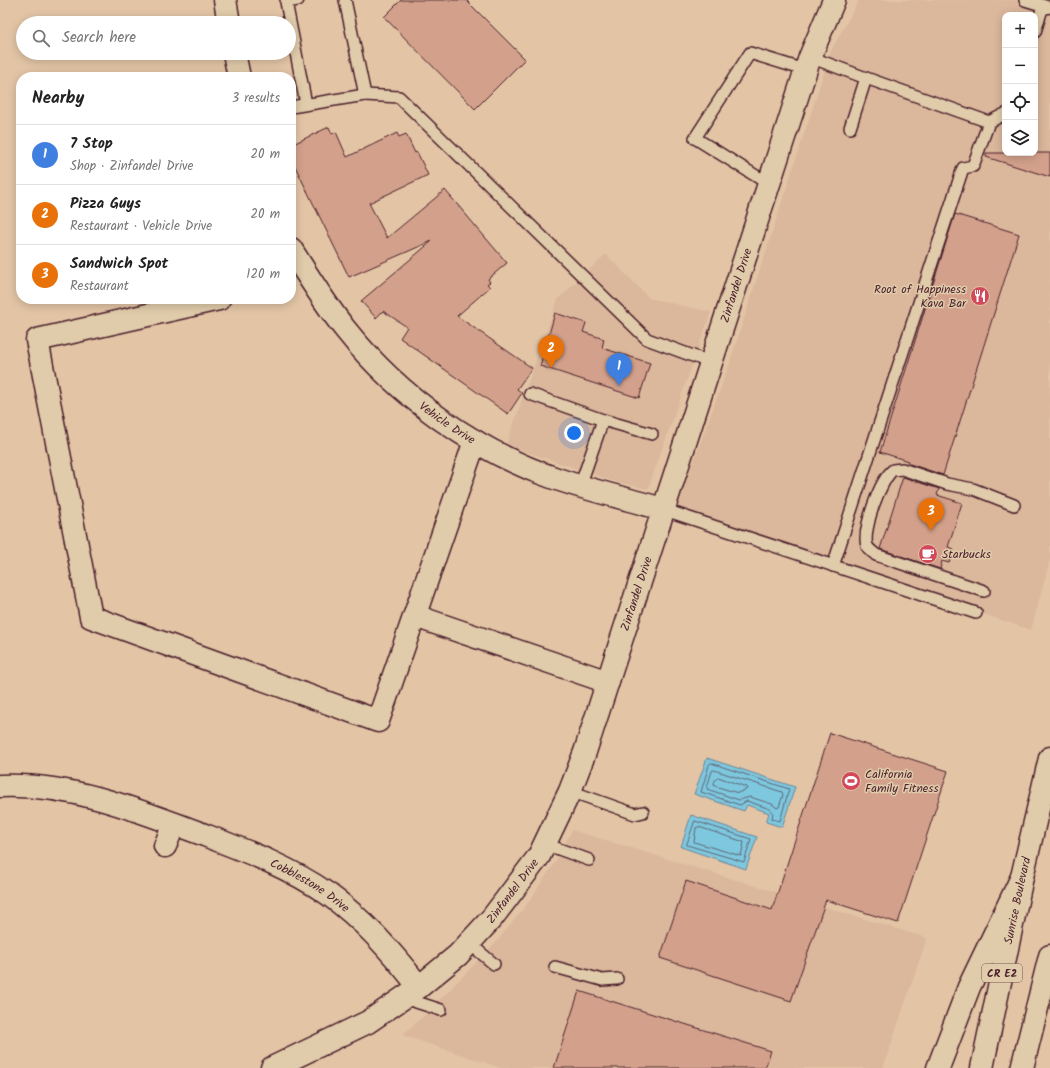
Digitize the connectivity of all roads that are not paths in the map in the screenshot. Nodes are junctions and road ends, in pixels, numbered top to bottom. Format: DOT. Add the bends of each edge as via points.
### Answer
graph roads {
  1 [pos="225,0"];
  2 [pos="298,0"];
  3 [pos="345,0"];
  4 [pos="834,0"];
  5 [pos="1025,0"];
  6 [pos="1049,7"];
  7 [pos="228,16"];
  8 [pos="289,16"];
  9 [pos="1038,22"];
  10 [pos="296,53"];
  11 [pos="235,60"];
  12 [pos="808,64"];
  13 [pos="238,72"];
  14 [pos="866,78"];
  15 [pos="365,95"];
  16 [pos="306,104"];
  17 [pos="296,106"];
  18 [pos="1002,116"];
  19 [pos="989,122"];
  20 [pos="850,128"];
  21 [pos="769,184"];
  22 [pos="296,266"];
  23 [pos="300,281"];
  24 [pos="197,304"];
  25 [pos="712,363"];
  26 [pos="530,394"];
  27 [pos="603,420"];
  28 [pos="652,434"];
  29 [pos="475,441"];
  30 [pos="580,486"];
  31 [pos="1014,505"];
  32 [pos="665,510"];
  33 [pos="833,566"];
  34 [pos="984,591"];
  35 [pos="976,613"];
  36 [pos="415,616"];
  37 [pos="608,682"];
  38 [pos="1050,758"];
  39 [pos="0,786"];
  40 [pos="570,791"];
  41 [pos="643,812"];
  42 [pos="174,824"];
  43 [pos="545,844"];
  44 [pos="165,846"];
  45 [pos="589,860"];
  46 [pos="1022,877"];
  47 [pos="469,943"];
  48 [pos="1050,956"];
  49 [pos="494,964"];
  50 [pos="555,967"];
  51 [pos="617,979"];
  52 [pos="411,992"];
  53 [pos="441,1010"];
  54 [pos="272,1068"];
  55 [pos="938,1068"];
  56 [pos="982,1068"];
  57 [pos="1022,1068"];
  1 -- 7 [label="main road"];
  2 -- 8 [label="lane" via="286,2"];
  3 -- 15 [label="lane"];
  4 -- 12 [label="main road, Zinfandel Drive"];
  5 -- 6 [label="lane"];
  6 -- 9 [label="lane" via="1042,9"];
  10 -- 16 [label="lane"];
  11 -- 13 [label="main road"];
  12 -- 14 [label="lane"];
  12 -- 21 [label="main road, Zinfandel Drive"];
  12 -- 21 [label="lane" via="750,53 695,138"];
  14 -- 19 [label="lane"];
  14 -- 20 [label="lane"];
  15 -- 16 [label="lane"];
  15 -- 25 [label="lane" via="399,97 647,339"];
  16 -- 17 [label="lane"];
  18 -- 19 [label="lane"];
  19 -- 33 [label="lane" via="973,166 963,168"];
  21 -- 25 [label="main road, Zinfandel Drive"];
  22 -- 23 [label="main road, Vehicle Drive"];
  23 -- 29 [label="main road, Vehicle Drive" via="378,366 414,399"];
  24 -- 36 [label="main road" via="37,340 91,617 378,721"];
  25 -- 32 [label="main road, Zinfandel Drive"];
  26 -- 27 [label="lane"];
  27 -- 28 [label="lane"];
  27 -- 30 [label="lane"];
  29 -- 30 [label="main road, Vehicle Drive" via="527,467"];
  29 -- 36 [label="main road"];
  30 -- 32 [label="main road, Vehicle Drive"];
  31 -- 34 [label="lane" via="972,489 947,484 902,469 892,470 887,474 879,493 868,526 868,548 876,555"];
  32 -- 33 [label="lane"];
  32 -- 37 [label="main road, Zinfandel Drive"];
  33 -- 35 [label="lane"];
  36 -- 37 [label="main road"];
  37 -- 40 [label="main road, Zinfandel Drive"];
  38 -- 46 [label="main road, Sunrise Boulevard / CR E2"];
  39 -- 42 [label="main road, Cobblestone Drive" via="46,788 88,796 130,807"];
  40 -- 41 [label="lane" via="635,814"];
  40 -- 43 [label="main road, Zinfandel Drive"];
  42 -- 44 [label="main road"];
  42 -- 52 [label="main road, Cobblestone Drive" via="264,858 297,874 328,894 384,943"];
  43 -- 45 [label="lane"];
  43 -- 47 [label="main road, Zinfandel Drive" via="539,856 492,918"];
  46 -- 55 [label="main road" via="969,987"];
  46 -- 56 [label="main road, Sunrise Boulevard / CR E2"];
  47 -- 49 [label="lane"];
  47 -- 52 [label="main road, Zinfandel Drive" via="458,955"];
  48 -- 57 [label="main road"];
  50 -- 51 [label="lane" via="602,980"];
  52 -- 53 [label="lane"];
  52 -- 54 [label="main road, Zinfandel Drive" via="368,1022"];
}
